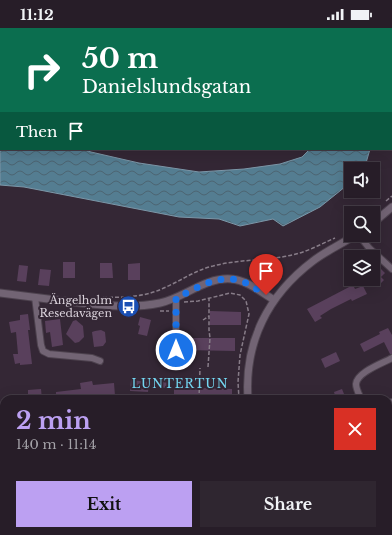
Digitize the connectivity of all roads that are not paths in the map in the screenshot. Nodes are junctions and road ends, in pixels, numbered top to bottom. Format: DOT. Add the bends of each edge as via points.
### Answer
graph roads {
  1 [pos="392,207"];
  2 [pos="380,217"];
  3 [pos="344,242"];
  4 [pos="364,242"];
  5 [pos="392,269"];
  6 [pos="0,293"];
  7 [pos="35,297"];
  8 [pos="176,298"];
  9 [pos="274,300"];
  10 [pos="392,358"];
  11 [pos="100,361"];
  12 [pos="176,365"];
  13 [pos="248,395"];
  14 [pos="360,395"];
  1 -- 2 [label="street"];
  3 -- 9 [label="street" via="314,260 293,278"];
  4 -- 5 [label="street"];
  6 -- 7 [label="street"];
  7 -- 8 [label="street" via="104,306 160,303"];
  7 -- 11 [label="street" via="43,351"];
  8 -- 9 [label="street" via="212,281 228,279 240,280"];
  8 -- 12 [label="street"];
  9 -- 13 [label="street" via="263,317 251,352"];
  10 -- 14 [label="street" via="359,377 356,384"];
}
